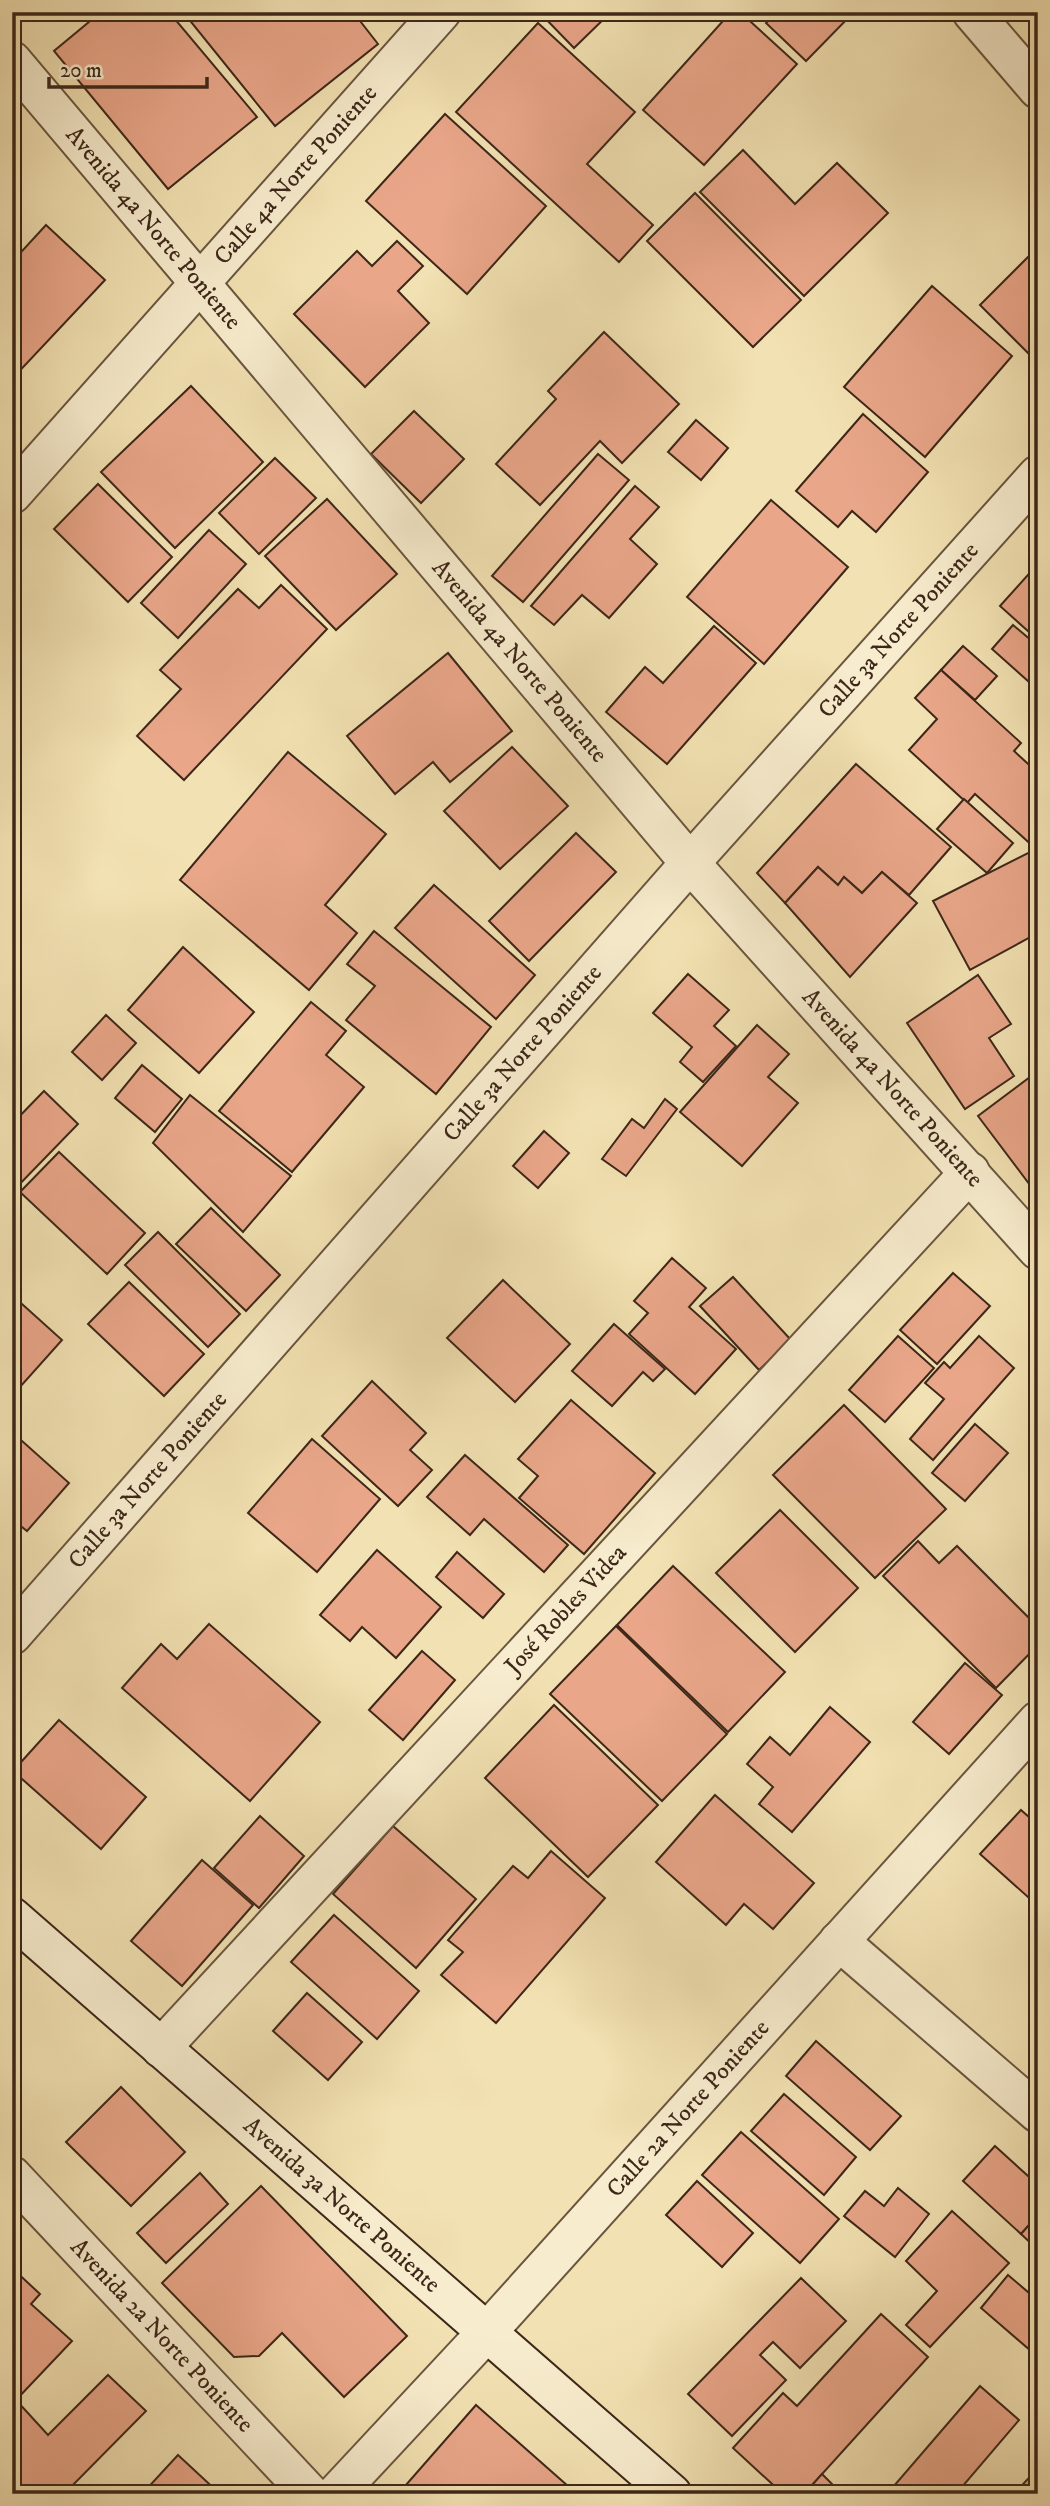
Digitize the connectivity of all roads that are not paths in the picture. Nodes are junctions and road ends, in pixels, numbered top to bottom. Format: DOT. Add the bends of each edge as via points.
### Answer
graph roads {
  1 [pos="441,12"];
  2 [pos="972,12"];
  3 [pos="12,61"];
  4 [pos="1038,89"];
  5 [pos="201,284"];
  6 [pos="1038,475"];
  7 [pos="12,494"];
  8 [pos="690,863"];
  9 [pos="970,1172"];
  10 [pos="1038,1250"];
  11 [pos="12,1635"];
  12 [pos="1038,1721"];
  13 [pos="12,1917"];
  14 [pos="839,1941"];
  15 [pos="161,2048"];
  16 [pos="1038,2113"];
  17 [pos="12,2176"];
  18 [pos="487,2332"];
  19 [pos="310,2494"];
  20 [pos="336,2494"];
  21 [pos="672,2494"];
  1 -- 5 [label="street, Calle 4a Norte Poniente"];
  2 -- 4 [label="street"];
  3 -- 5 [label="street, Avenida 4a Norte Poniente"];
  5 -- 7 [label="street, Calle 4a Norte Poniente"];
  5 -- 8 [label="street, Avenida 4a Norte Poniente"];
  6 -- 8 [label="street, Calle 3a Norte Poniente"];
  8 -- 9 [label="street, Avenida 4a Norte Poniente"];
  8 -- 11 [label="street, Calle 3a Norte Poniente"];
  9 -- 10 [label="street, Avenida 4a Norte Poniente"];
  9 -- 15 [label="street, José Robles Videa"];
  12 -- 14 [label="street, Calle 2a Norte Poniente"];
  13 -- 15 [label="street, Avenida 3a Norte Poniente"];
  14 -- 16 [label="street"];
  14 -- 18 [label="street, Calle 2a Norte Poniente"];
  15 -- 18 [label="street, Avenida 3a Norte Poniente"];
  17 -- 19 [label="street, Avenida 2a Norte Poniente"];
  18 -- 20 [label="street, Calle 2a Norte Poniente"];
  18 -- 21 [label="street, Avenida 3a Norte Poniente"];
}
